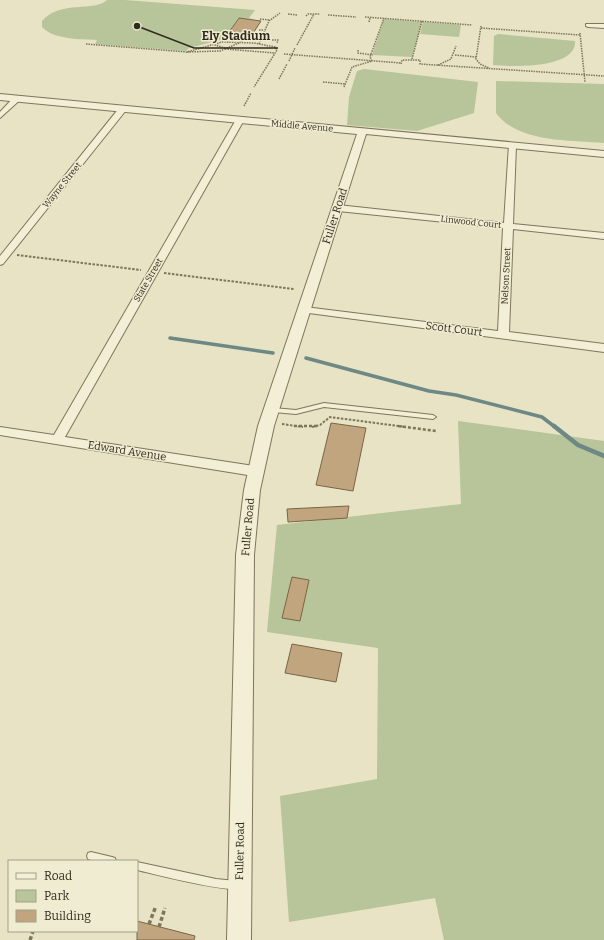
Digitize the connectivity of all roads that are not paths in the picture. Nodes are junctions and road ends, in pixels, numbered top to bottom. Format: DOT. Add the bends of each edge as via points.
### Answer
graph roads {
  1 [pos="588,25"];
  2 [pos="604,26"];
  3 [pos="0,97"];
  4 [pos="18,99"];
  5 [pos="123,109"];
  6 [pos="0,116"];
  7 [pos="240,120"];
  8 [pos="362,132"];
  9 [pos="512,146"];
  10 [pos="604,154"];
  11 [pos="338,208"];
  12 [pos="508,226"];
  13 [pos="604,236"];
  14 [pos="0,262"];
  15 [pos="305,310"];
  16 [pos="503,335"];
  17 [pos="604,348"];
  18 [pos="271,409"];
  19 [pos="432,417"];
  20 [pos="0,431"];
  21 [pos="57,440"];
  22 [pos="254,471"];
  23 [pos="91,856"];
  24 [pos="108,860"];
  25 [pos="138,866"];
  26 [pos="240,885"];
  27 [pos="239,940"];
  1 -- 2 [label="street"];
  3 -- 4 [label="street, Middle Avenue"];
  4 -- 5 [label="street, Middle Avenue"];
  4 -- 6 [label="street"];
  5 -- 7 [label="street, Middle Avenue"];
  5 -- 14 [label="street, Wayne Street"];
  7 -- 8 [label="street, Middle Avenue"];
  7 -- 21 [label="street, State Street"];
  8 -- 9 [label="street, Middle Avenue"];
  8 -- 11 [label="street, Fuller Road"];
  9 -- 10 [label="street, Middle Avenue"];
  9 -- 12 [label="street, Nelson Street"];
  11 -- 12 [label="street, Linwood Court"];
  11 -- 15 [label="street, Fuller Road"];
  12 -- 13 [label="street, Linwood Court"];
  12 -- 16 [label="street, Nelson Street"];
  15 -- 16 [label="street, Scott Court"];
  15 -- 18 [label="street, Fuller Road"];
  16 -- 17 [label="street, Scott Court"];
  18 -- 19 [label="lane" via="296,412 324,405"];
  18 -- 22 [label="street, Fuller Road"];
  20 -- 21 [label="street, Edward Avenue"];
  21 -- 22 [label="street, Edward Avenue"];
  22 -- 26 [label="street, Fuller Road" via="245,555"];
  23 -- 24 [label="lane"];
  25 -- 26 [label="lane" via="216,883"];
  26 -- 27 [label="street, Fuller Road"];
}
